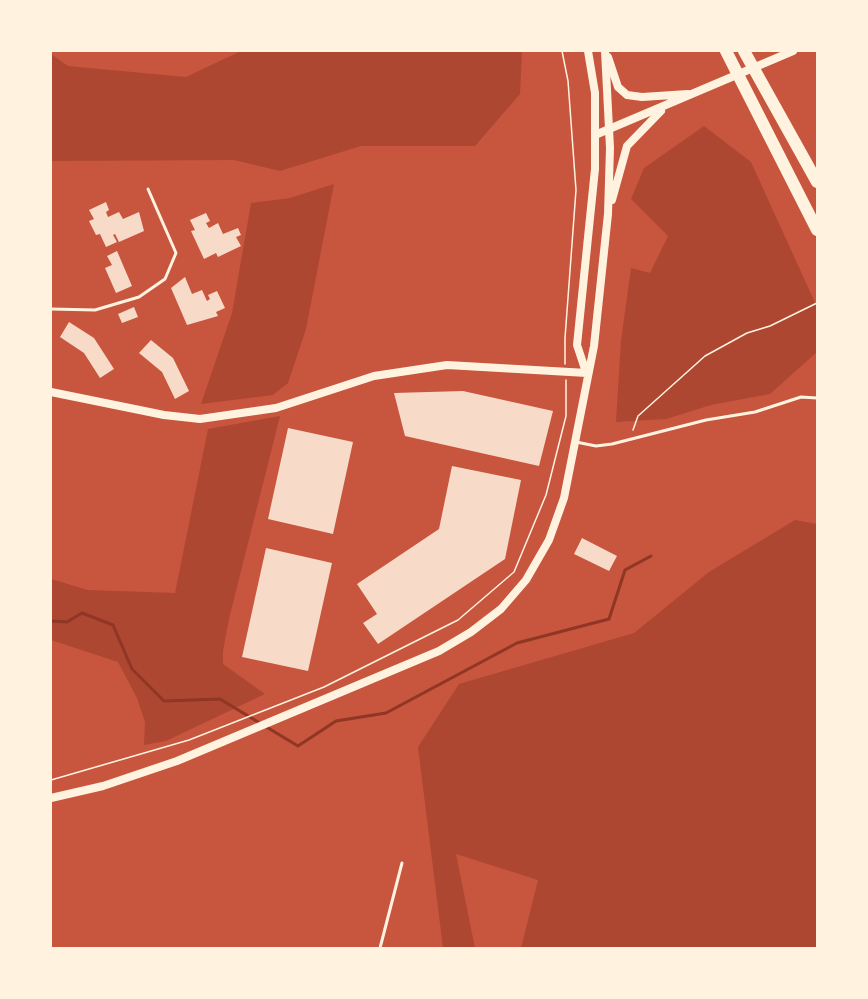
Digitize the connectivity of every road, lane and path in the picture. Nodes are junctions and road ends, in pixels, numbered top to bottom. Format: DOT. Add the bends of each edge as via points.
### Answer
graph roads {
  1 [pos="561,51"];
  2 [pos="588,51"];
  3 [pos="606,51"];
  4 [pos="726,51"];
  5 [pos="744,51"];
  6 [pos="792,51"];
  7 [pos="693,94"];
  8 [pos="666,106"];
  9 [pos="609,130"];
  10 [pos="595,135"];
  11 [pos="817,182"];
  12 [pos="148,189"];
  13 [pos="608,213"];
  14 [pos="817,230"];
  15 [pos="817,303"];
  16 [pos="51,309"];
  17 [pos="566,372"];
  18 [pos="587,373"];
  19 [pos="51,392"];
  20 [pos="817,398"];
  21 [pos="628,439"];
  22 [pos="574,442"];
  23 [pos="51,780"];
  24 [pos="51,798"];
  25 [pos="402,863"];
  26 [pos="380,948"];
  1 -- 17 [label="path" via="568,81 576,190"];
  2 -- 10 [label="street" via="595,93"];
  3 -- 7 [label="street" via="618,87 627,95"];
  3 -- 9 [label="street"];
  4 -- 14 [label="highway"];
  5 -- 11 [label="highway"];
  6 -- 7 [label="street"];
  7 -- 8 [label="street"];
  8 -- 9 [label="street"];
  8 -- 13 [label="street" via="627,146"];
  9 -- 10 [label="street"];
  9 -- 13 [label="street"];
  10 -- 18 [label="street" via="578,345"];
  12 -- 16 [label="lane" via="176,253 165,279 139,297 95,310"];
  13 -- 18 [label="street" via="594,346"];
  15 -- 21 [label="path" via="705,356 638,416"];
  17 -- 18 [label="street"];
  17 -- 19 [label="street" via="447,365 374,376 276,408 200,419"];
  17 -- 23 [label="path" via="566,416 546,495 514,572 458,620 324,687 189,740"];
  18 -- 22 [label="street"];
  20 -- 21 [label="lane" via="801,397 755,412"];
  21 -- 22 [label="lane" via="596,446"];
  22 -- 24 [label="street" via="564,498 549,540 526,580 501,609 471,632 439,651 146,772"];
  25 -- 26 [label="lane"];
}
